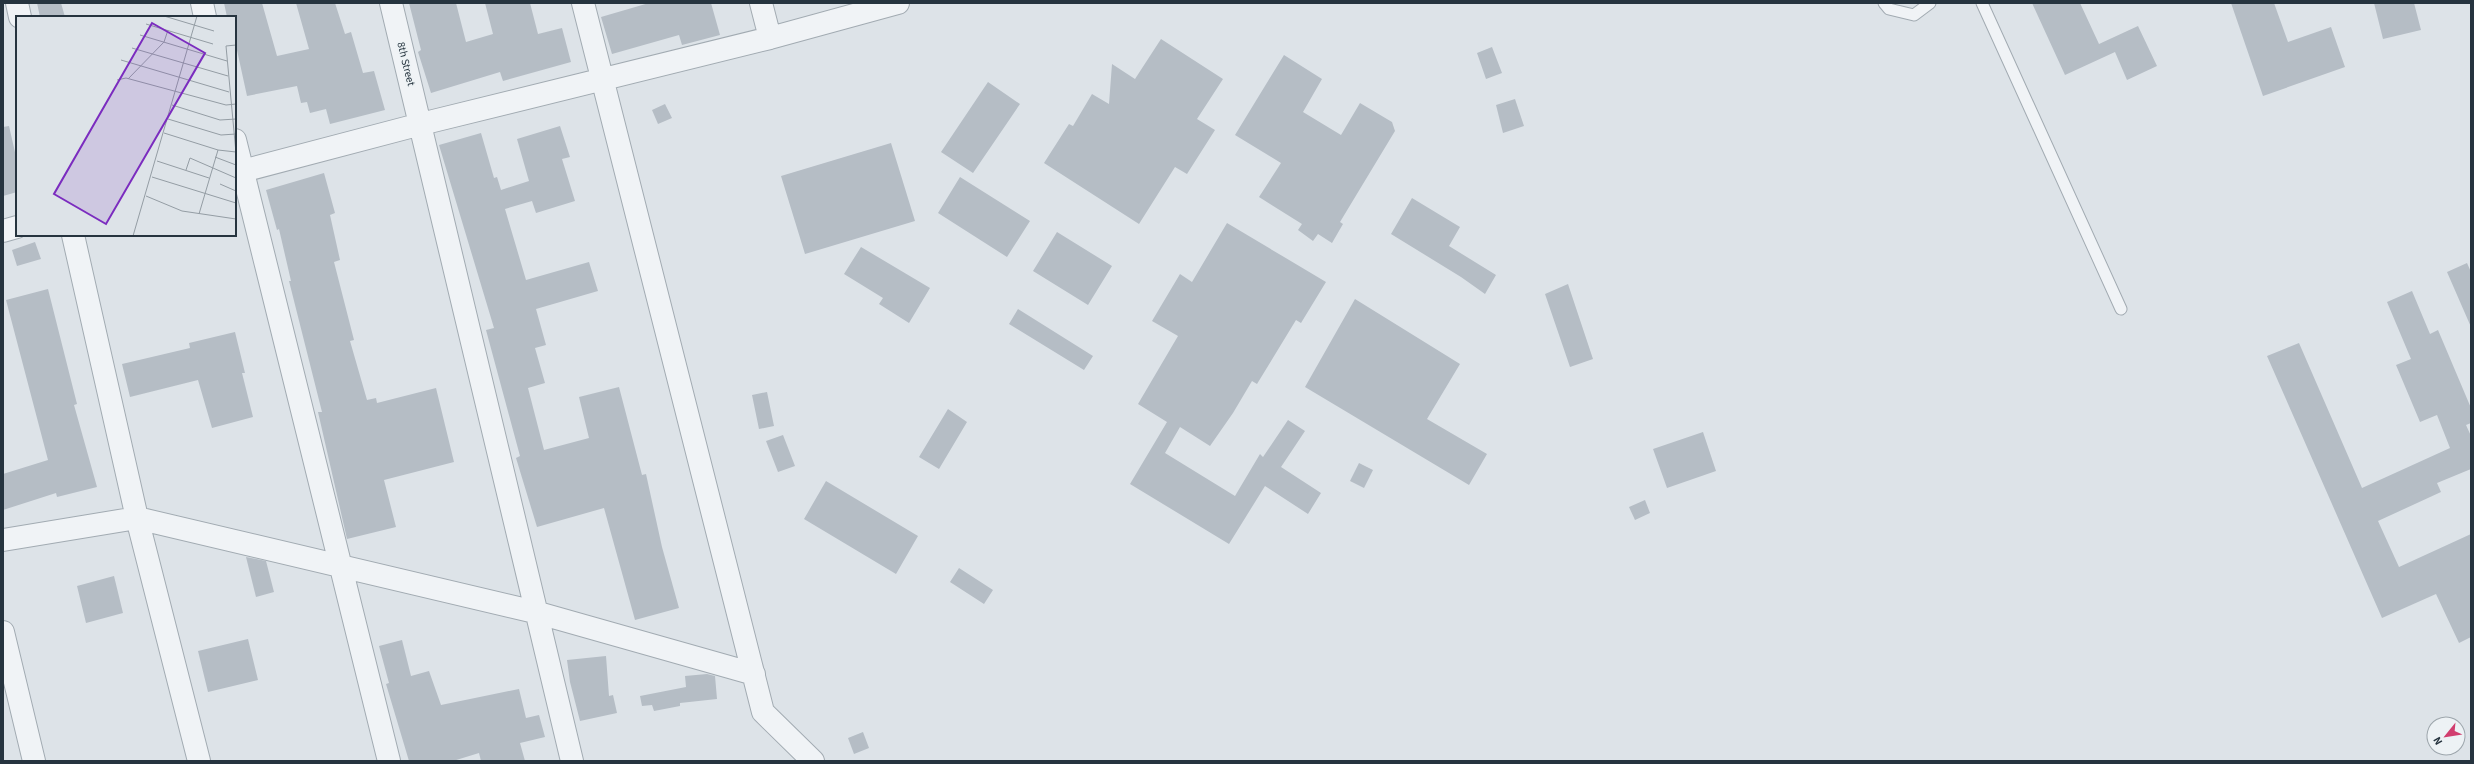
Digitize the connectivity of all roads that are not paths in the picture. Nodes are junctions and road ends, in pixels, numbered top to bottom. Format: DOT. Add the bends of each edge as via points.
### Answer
graph roads {
  1 [pos="17,3"];
  2 [pos="202,3"];
  3 [pos="391,3"];
  4 [pos="583,3"];
  5 [pos="761,3"];
  6 [pos="898,3"];
  7 [pos="1884,3"];
  8 [pos="1930,3"];
  9 [pos="1982,3"];
  10 [pos="20,16"];
  11 [pos="205,16"];
  12 [pos="770,38"];
  13 [pos="604,81"];
  14 [pos="422,124"];
  15 [pos="236,148"];
  16 [pos="239,172"];
  17 [pos="16,227"];
  18 [pos="3,230"];
  19 [pos="73,236"];
  20 [pos="2121,309"];
  21 [pos="137,518"];
  22 [pos="3,540"];
  23 [pos="341,565"];
  24 [pos="535,612"];
  25 [pos="3,632"];
  26 [pos="754,674"];
  27 [pos="34,761"];
  28 [pos="199,761"];
  29 [pos="389,761"];
  30 [pos="572,761"];
  31 [pos="813,761"];
  1 -- 10 [label="street"];
  2 -- 11 [label="street"];
  3 -- 14 [label="street, 8th Street"];
  4 -- 13 [label="street"];
  5 -- 12 [label="street"];
  6 -- 12 [label="street"];
  7 -- 8 [label="lane" via="1889,9 1914,15"];
  9 -- 20 [label="lane"];
  12 -- 13 [label="street"];
  13 -- 14 [label="street"];
  13 -- 26 [label="street"];
  14 -- 16 [label="street"];
  14 -- 24 [label="street, 8th Street"];
  15 -- 16 [label="street"];
  16 -- 23 [label="street"];
  17 -- 18 [label="street"];
  19 -- 21 [label="street"];
  21 -- 22 [label="street"];
  21 -- 23 [label="street"];
  21 -- 28 [label="street"];
  23 -- 24 [label="street"];
  23 -- 29 [label="street"];
  24 -- 26 [label="street"];
  24 -- 30 [label="street, 8th Street"];
  25 -- 27 [label="street"];
  26 -- 31 [label="street" via="763,712"];
}
